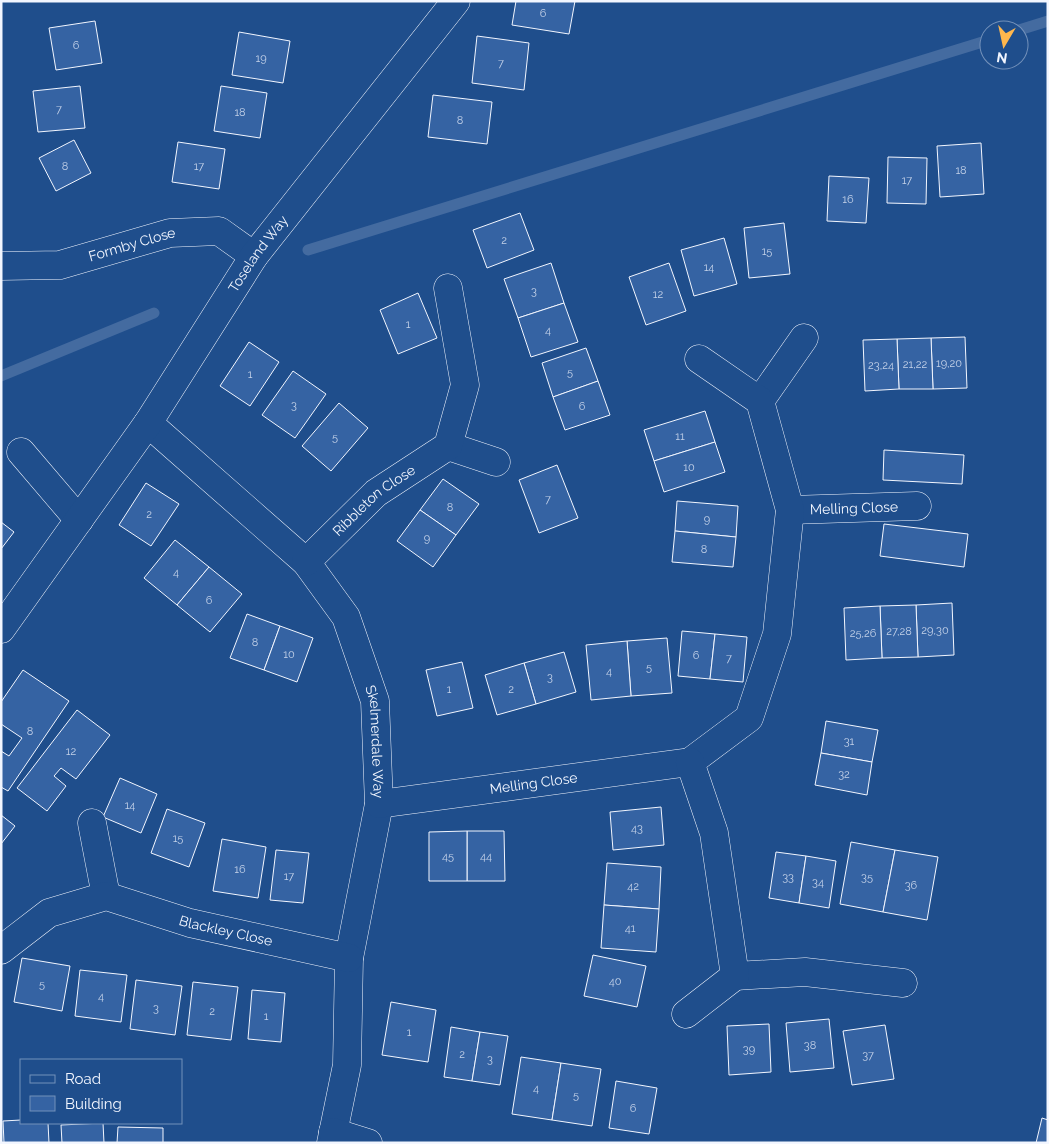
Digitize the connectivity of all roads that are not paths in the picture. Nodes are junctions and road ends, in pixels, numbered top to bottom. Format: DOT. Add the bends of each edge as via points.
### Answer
graph roads {
  1 [pos="456,1"];
  2 [pos="254,256"];
  3 [pos="1,266"];
  4 [pos="448,288"];
  5 [pos="804,338"];
  6 [pos="699,359"];
  7 [pos="760,401"];
  8 [pos="148,423"];
  9 [pos="448,446"];
  10 [pos="21,452"];
  11 [pos="496,462"];
  12 [pos="917,506"];
  13 [pos="790,510"];
  14 [pos="79,520"];
  15 [pos="306,562"];
  16 [pos="1,629"];
  17 [pos="690,762"];
  18 [pos="378,804"];
  19 [pos="92,823"];
  20 [pos="106,896"];
  21 [pos="1,950"];
  22 [pos="349,958"];
  23 [pos="734,976"];
  24 [pos="903,984"];
  25 [pos="686,1014"];
  26 [pos="332,1137"];
  27 [pos="368,1143"];
  1 -- 2 [label="street, Toseland Way"];
  2 -- 3 [label="street, Formby Close" via="219,231 170,233 60,265"];
  2 -- 8 [label="street, Toseland Way"];
  4 -- 9 [label="street" via="465,384"];
  5 -- 7 [label="street"];
  6 -- 7 [label="street"];
  7 -- 13 [label="street, Melling Close"];
  8 -- 14 [label="street, Toseland Way"];
  8 -- 15 [label="street, Skelmerdale Way"];
  9 -- 11 [label="street"];
  9 -- 15 [label="street, Ribbleton Close" via="376,493"];
  10 -- 14 [label="street"];
  12 -- 13 [label="street, Melling Close"];
  13 -- 17 [label="street, Melling Close" via="777,634 749,718"];
  14 -- 16 [label="street, Toseland Way"];
  15 -- 18 [label="street, Skelmerdale Way" via="346,617 374,701"];
  17 -- 18 [label="street, Melling Close"];
  17 -- 23 [label="street" via="714,833"];
  18 -- 22 [label="street, Skelmerdale Way"];
  19 -- 20 [label="street"];
  20 -- 21 [label="street" via="50,913"];
  20 -- 22 [label="street, Blackley Close" via="190,923"];
  22 -- 26 [label="street, Skelmerdale Way" via="347,1066"];
  23 -- 24 [label="street" via="805,972"];
  23 -- 25 [label="street"];
  26 -- 27 [label="street"];
}
